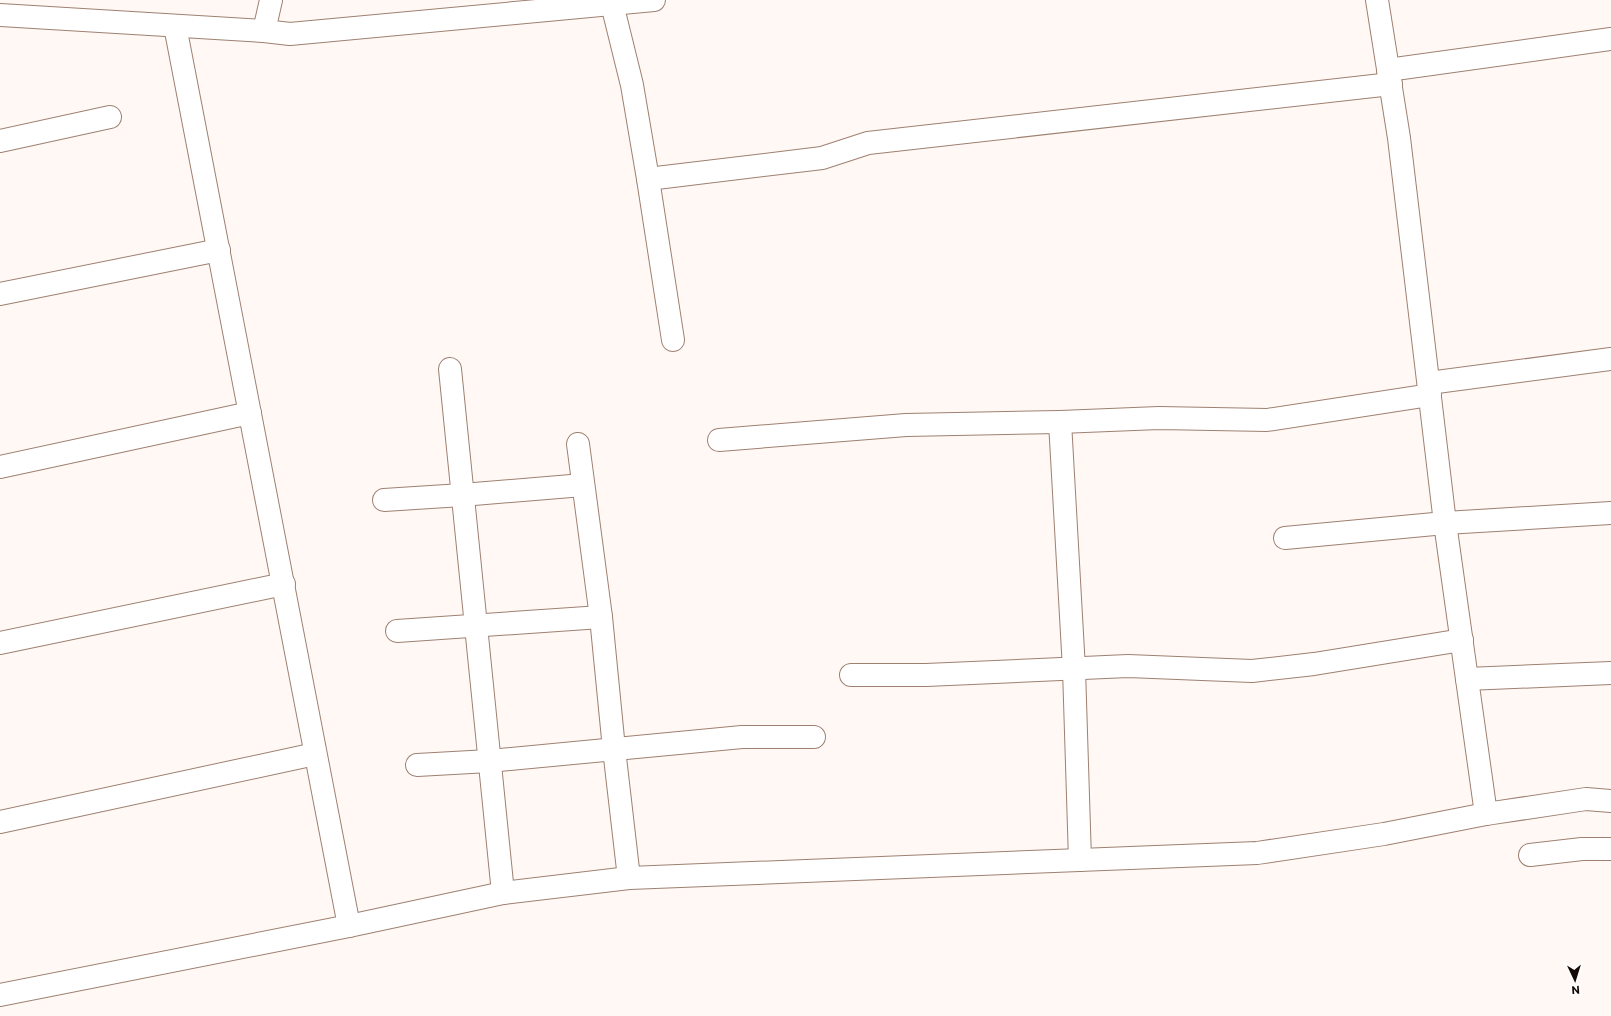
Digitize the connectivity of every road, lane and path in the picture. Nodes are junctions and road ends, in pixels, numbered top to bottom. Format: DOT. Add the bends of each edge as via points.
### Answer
graph roads {
  1 [pos="271,0"];
  2 [pos="654,0"];
  3 [pos="1378,0"];
  4 [pos="612,4"];
  5 [pos="0,15"];
  6 [pos="175,26"];
  7 [pos="264,31"];
  8 [pos="1611,38"];
  9 [pos="1390,77"];
  10 [pos="110,117"];
  11 [pos="0,141"];
  12 [pos="648,179"];
  13 [pos="219,250"];
  14 [pos="0,294"];
  15 [pos="673,340"];
  16 [pos="1611,359"];
  17 [pos="450,369"];
  18 [pos="1429,389"];
  19 [pos="250,413"];
  20 [pos="1060,422"];
  21 [pos="719,440"];
  22 [pos="578,444"];
  23 [pos="0,467"];
  24 [pos="583,485"];
  25 [pos="462,495"];
  26 [pos="384,500"];
  27 [pos="1611,513"];
  28 [pos="1445,523"];
  29 [pos="1285,538"];
  30 [pos="284,584"];
  31 [pos="601,617"];
  32 [pos="476,626"];
  33 [pos="397,631"];
  34 [pos="1462,640"];
  35 [pos="0,643"];
  36 [pos="1074,668"];
  37 [pos="1611,673"];
  38 [pos="851,675"];
  39 [pos="1468,678"];
  40 [pos="814,737"];
  41 [pos="614,749"];
  42 [pos="315,754"];
  43 [pos="489,761"];
  44 [pos="417,765"];
  45 [pos="1611,801"];
  46 [pos="1486,814"];
  47 [pos="0,822"];
  48 [pos="1611,849"];
  49 [pos="1530,856"];
  50 [pos="1080,860"];
  51 [pos="628,878"];
  52 [pos="502,893"];
  53 [pos="349,926"];
  54 [pos="0,995"];
  1 -- 7 [label="street"];
  2 -- 4 [label="street"];
  3 -- 9 [label="street"];
  4 -- 7 [label="street" via="290,34"];
  4 -- 12 [label="street" via="632,85"];
  5 -- 6 [label="street"];
  6 -- 7 [label="street"];
  6 -- 13 [label="street"];
  8 -- 9 [label="street"];
  9 -- 12 [label="street" via="868,143 822,158"];
  9 -- 18 [label="street"];
  10 -- 11 [label="street"];
  12 -- 15 [label="street"];
  13 -- 14 [label="street"];
  13 -- 19 [label="street"];
  16 -- 18 [label="street"];
  17 -- 25 [label="street"];
  18 -- 20 [label="street" via="1267,420 1159,418"];
  18 -- 28 [label="street"];
  19 -- 23 [label="street"];
  19 -- 30 [label="street"];
  20 -- 21 [label="street" via="906,425"];
  20 -- 36 [label="street"];
  22 -- 24 [label="street"];
  24 -- 25 [label="street"];
  24 -- 31 [label="street"];
  25 -- 26 [label="street"];
  25 -- 32 [label="street"];
  27 -- 28 [label="street"];
  28 -- 29 [label="street"];
  28 -- 34 [label="street"];
  30 -- 35 [label="street"];
  30 -- 42 [label="street"];
  31 -- 32 [label="street"];
  31 -- 41 [label="street"];
  32 -- 33 [label="street"];
  32 -- 43 [label="street"];
  34 -- 36 [label="street" via="1314,664 1252,671 1128,666"];
  34 -- 39 [label="street"];
  36 -- 38 [label="street" via="926,675"];
  36 -- 50 [label="street"];
  37 -- 39 [label="street"];
  39 -- 46 [label="street"];
  40 -- 41 [label="street" via="742,737"];
  41 -- 43 [label="street"];
  41 -- 51 [label="street"];
  42 -- 47 [label="street"];
  42 -- 53 [label="street"];
  43 -- 44 [label="street"];
  43 -- 52 [label="street"];
  45 -- 46 [label="street" via="1586,799"];
  46 -- 50 [label="street" via="1384,834 1257,853"];
  48 -- 49 [label="street" via="1582,849"];
  50 -- 51 [label="street"];
  51 -- 52 [label="street"];
  52 -- 53 [label="street"];
  53 -- 54 [label="street"];
}
